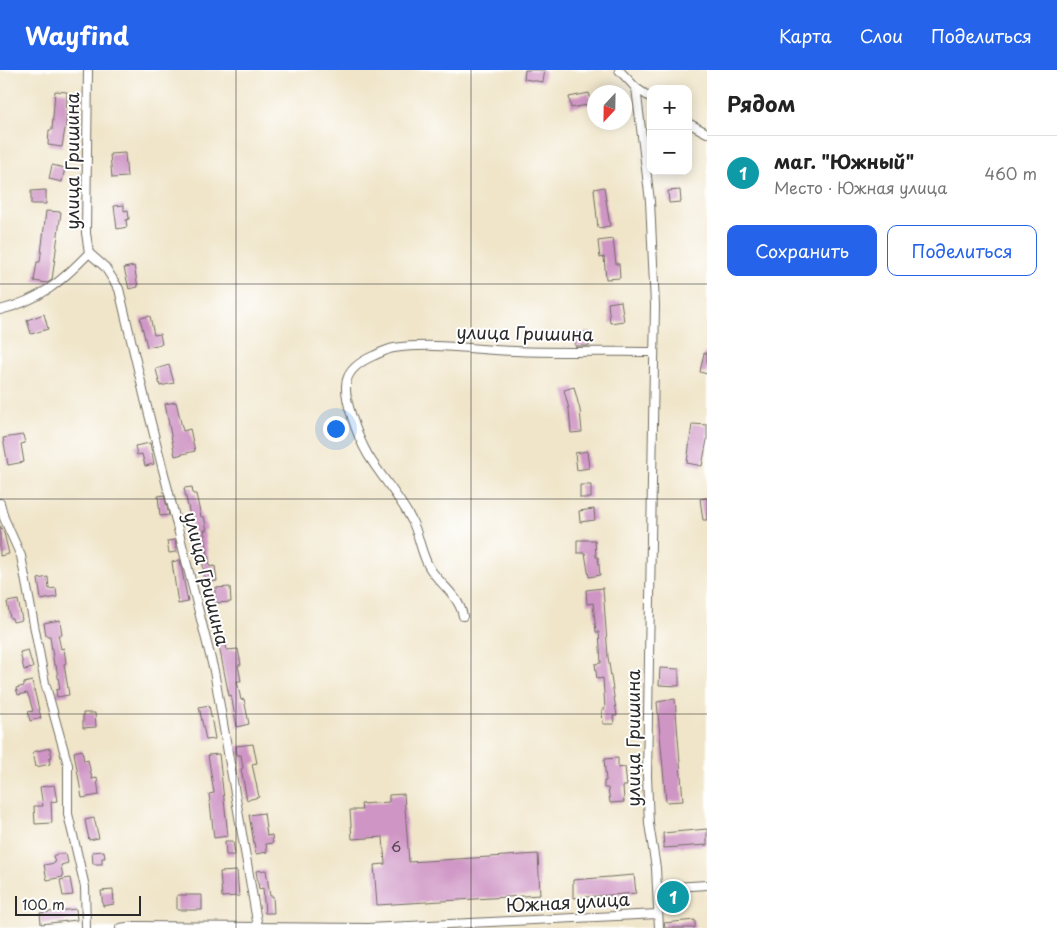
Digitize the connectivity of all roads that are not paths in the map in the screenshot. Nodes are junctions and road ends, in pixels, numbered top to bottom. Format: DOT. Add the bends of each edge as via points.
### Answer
graph roads {
  1 [pos="88,70"];
  2 [pos="619,70"];
  3 [pos="636,88"];
  4 [pos="647,95"];
  5 [pos="692,125"];
  6 [pos="707,133"];
  7 [pos="88,253"];
  8 [pos="0,310"];
  9 [pos="654,352"];
  10 [pos="0,503"];
  11 [pos="463,616"];
  12 [pos="707,885"];
  13 [pos="657,888"];
  14 [pos="658,914"];
  15 [pos="258,927"];
  16 [pos="86,928"];
  17 [pos="120,928"];
  18 [pos="368,928"];
  19 [pos="659,928"];
  1 -- 7 [label="street, улица Гришина"];
  2 -- 3 [label="street"];
  3 -- 4 [label="street"];
  3 -- 9 [label="street, улица Гришина" via="650,201"];
  5 -- 6 [label="street"];
  7 -- 8 [label="street, улица Гришина" via="53,288 18,306"];
  7 -- 15 [label="street, улица Гришина" via="105,267 119,288 214,672"];
  9 -- 11 [label="street, улица Гришина" via="535,352 425,346 392,348 360,362 350,374 346,382 346,398 357,433 414,524 430,570 461,606"];
  9 -- 13 [label="street, улица Гришина" via="647,776"];
  10 -- 16 [label="street" via="21,556 45,683 68,765 68,814 85,887"];
  12 -- 13 [label="street"];
  13 -- 14 [label="street, улица Гришина"];
  14 -- 18 [label="street, Южная улица"];
  14 -- 19 [label="street, улица Гришина"];
  15 -- 17 [label="street, Южная улица"];
  15 -- 18 [label="street, Южная улица"];
}
